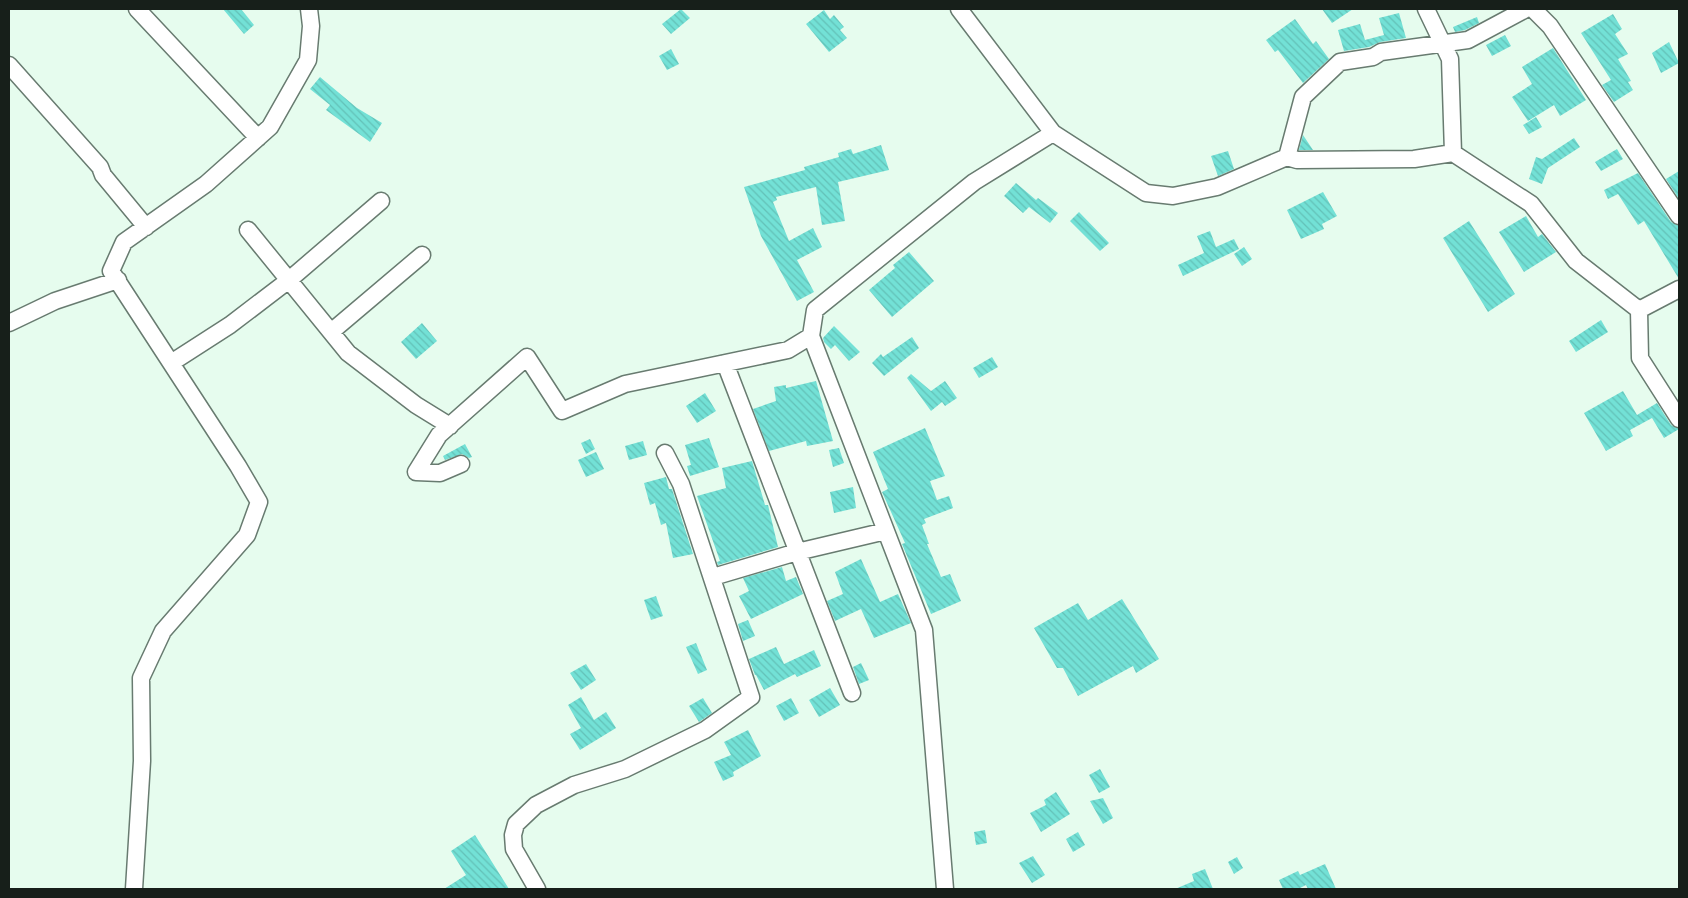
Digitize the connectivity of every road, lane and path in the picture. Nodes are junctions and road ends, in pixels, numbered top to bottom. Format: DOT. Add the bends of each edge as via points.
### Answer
graph roads {
  1 [pos="137,9"];
  2 [pos="310,9"];
  3 [pos="958,9"];
  4 [pos="1426,9"];
  5 [pos="1526,9"];
  6 [pos="1533,9"];
  7 [pos="1443,44"];
  8 [pos="9,65"];
  9 [pos="1053,133"];
  10 [pos="258,138"];
  11 [pos="1453,153"];
  12 [pos="1287,157"];
  13 [pos="381,201"];
  14 [pos="1679,216"];
  15 [pos="146,227"];
  16 [pos="248,230"];
  17 [pos="422,255"];
  18 [pos="118,280"];
  19 [pos="289,280"];
  20 [pos="1679,289"];
  21 [pos="1639,310"];
  22 [pos="9,323"];
  23 [pos="331,332"];
  24 [pos="811,336"];
  25 [pos="171,363"];
  26 [pos="725,363"];
  27 [pos="1679,419"];
  28 [pos="450,426"];
  29 [pos="665,453"];
  30 [pos="461,464"];
  31 [pos="886,531"];
  32 [pos="797,552"];
  33 [pos="713,577"];
  34 [pos="852,693"];
  35 [pos="134,889"];
  36 [pos="537,889"];
  37 [pos="945,889"];
  1 -- 10 [label="street"];
  2 -- 10 [label="street" via="308,60 270,128"];
  3 -- 9 [label="street"];
  4 -- 7 [label="street"];
  5 -- 7 [label="street" via="1468,40"];
  6 -- 14 [label="street" via="1550,26"];
  7 -- 11 [label="street" via="1450,59"];
  7 -- 12 [label="street" via="1381,52 1372,57 1340,62 1303,98"];
  8 -- 15 [label="street" via="100,167"];
  9 -- 12 [label="street" via="1146,193 1173,196 1217,187"];
  9 -- 24 [label="street" via="974,182 815,310"];
  10 -- 15 [label="street" via="206,184"];
  11 -- 12 [label="street" via="1414,159 1297,160"];
  11 -- 21 [label="street" via="1531,204 1576,261"];
  13 -- 19 [label="street"];
  15 -- 18 [label="street" via="124,242 111,271"];
  16 -- 19 [label="street"];
  17 -- 23 [label="street"];
  18 -- 22 [label="street" via="55,302"];
  18 -- 25 [label="street"];
  19 -- 23 [label="street"];
  19 -- 25 [label="street" via="230,325"];
  20 -- 21 [label="street"];
  21 -- 27 [label="street" via="1640,358"];
  23 -- 28 [label="street" via="348,353"];
  24 -- 26 [label="street" via="788,350"];
  24 -- 31 [label="street"];
  25 -- 35 [label="street" via="259,502 247,535 163,631 141,678 142,761"];
  26 -- 28 [label="street" via="625,384 562,411 527,357"];
  26 -- 32 [label="street"];
  28 -- 30 [label="street" via="439,436 416,472 440,473"];
  29 -- 33 [label="street" via="681,484"];
  31 -- 32 [label="street"];
  31 -- 37 [label="street" via="924,630"];
  32 -- 33 [label="street"];
  32 -- 34 [label="street"];
  33 -- 36 [label="street" via="751,697 705,730 625,770 574,785 536,805 516,824 513,835 514,849"];
}
